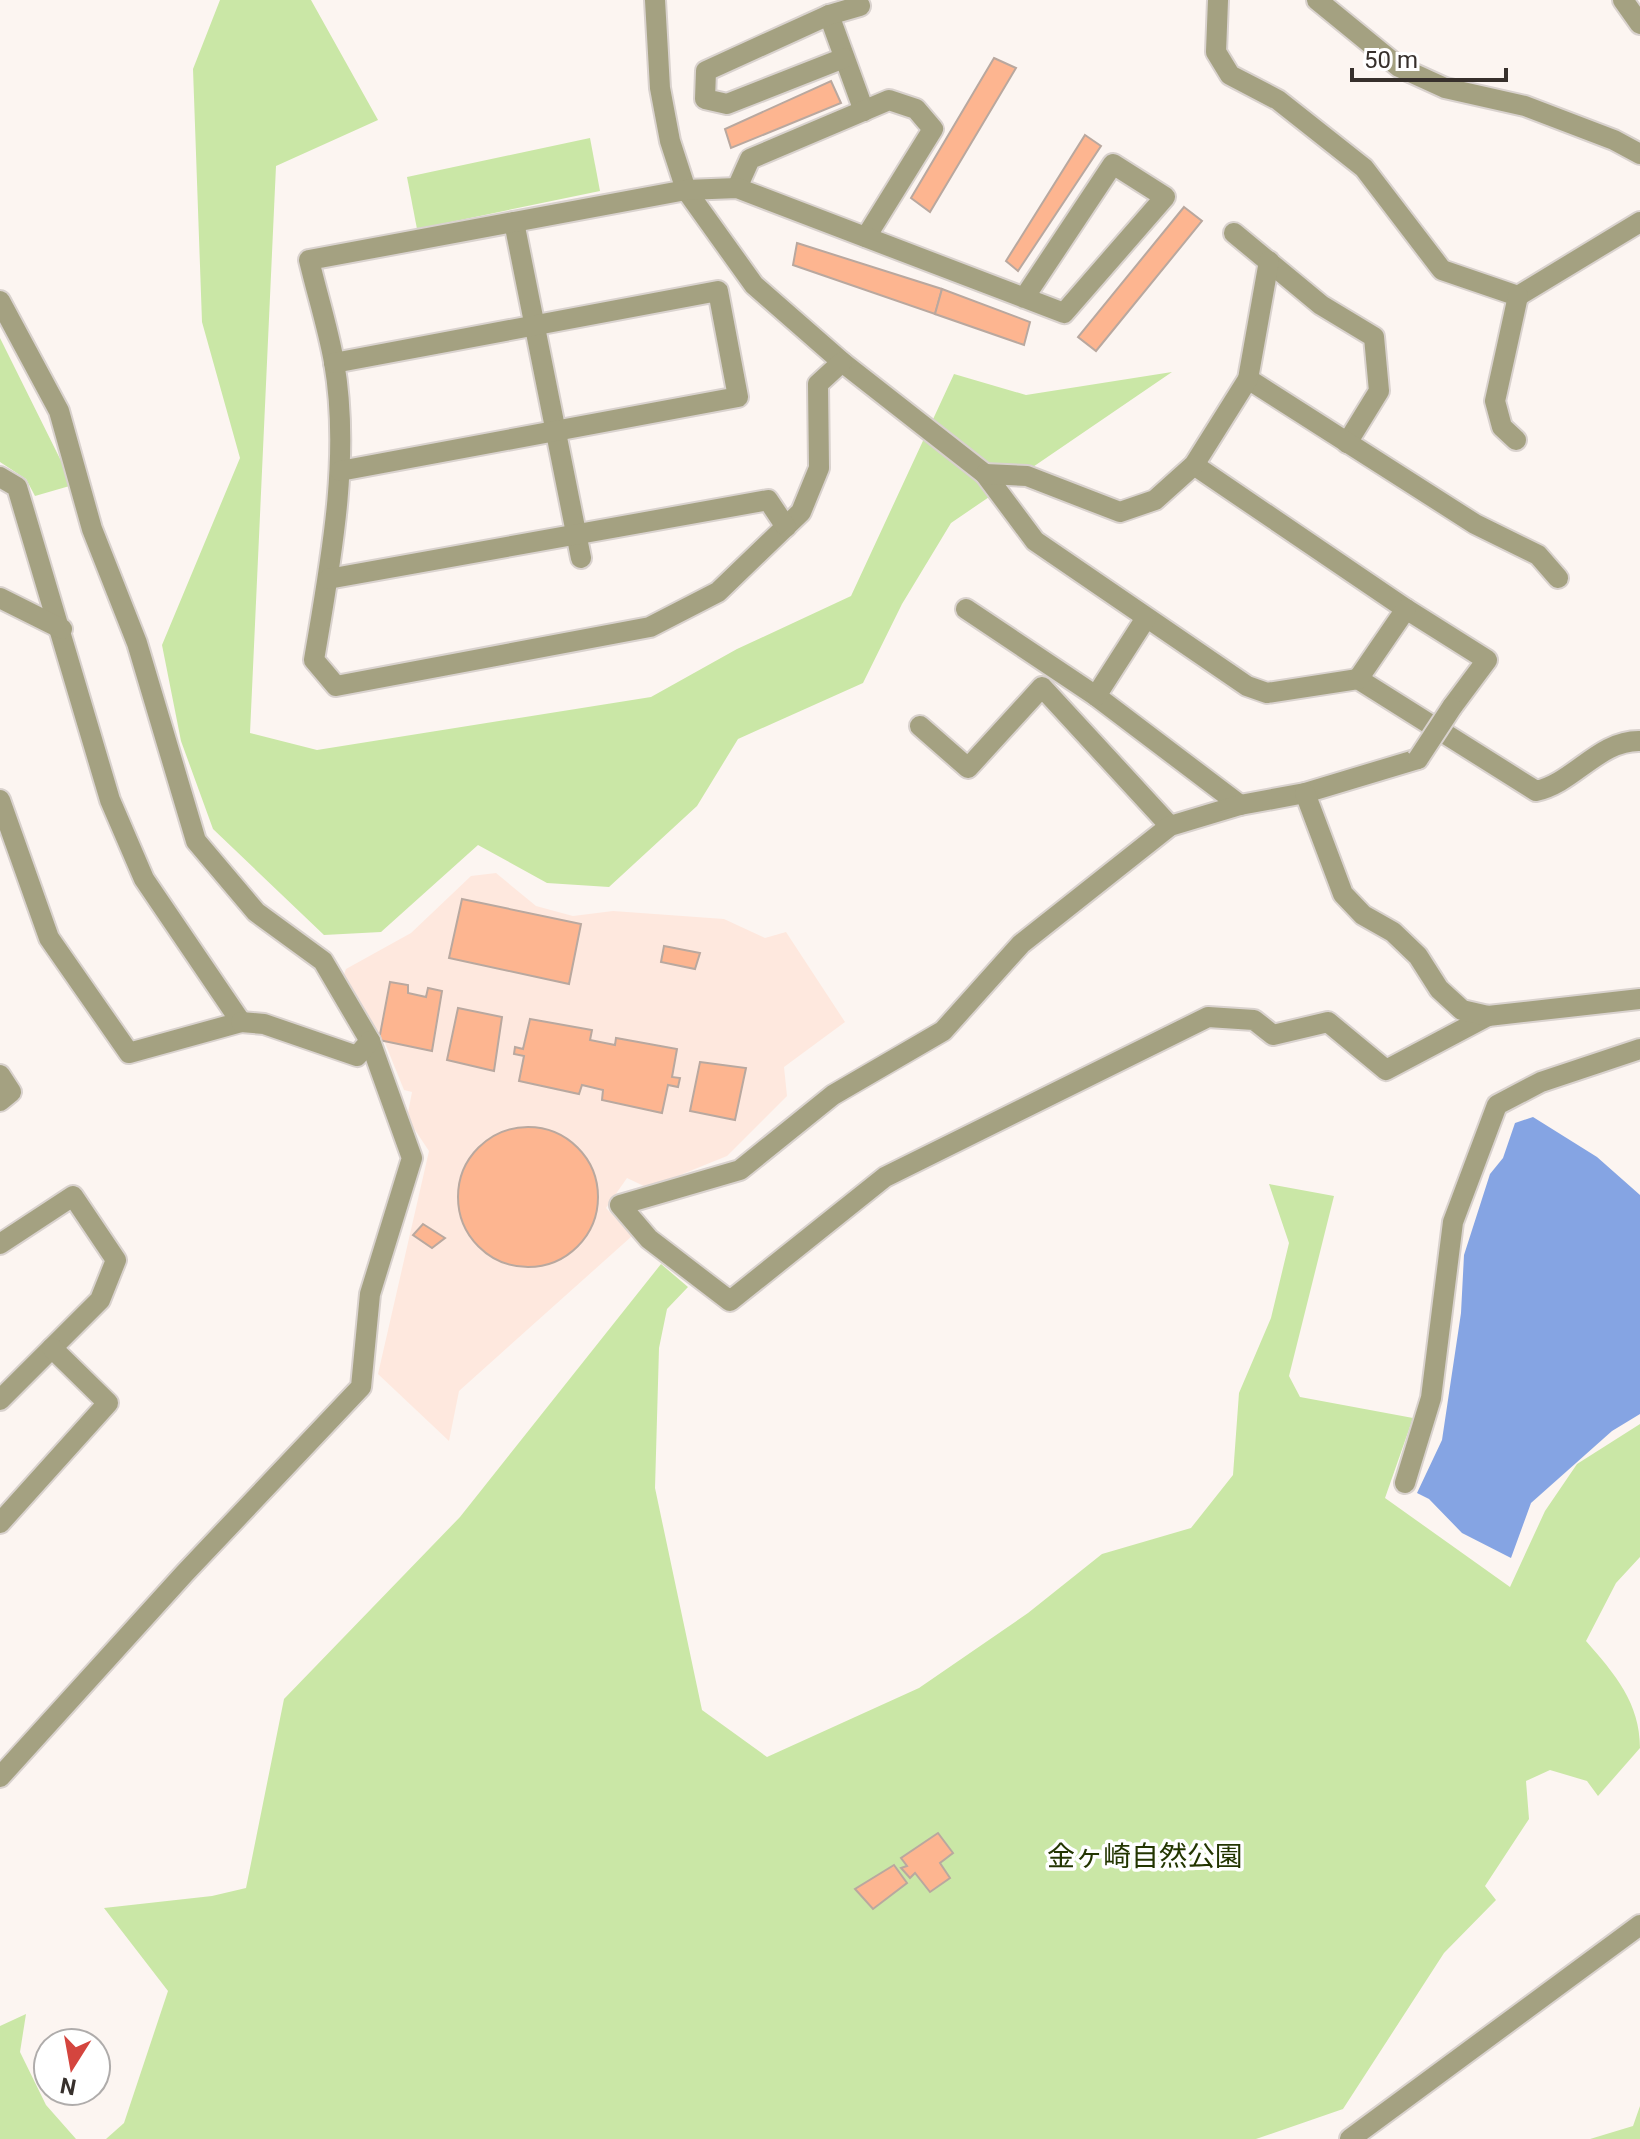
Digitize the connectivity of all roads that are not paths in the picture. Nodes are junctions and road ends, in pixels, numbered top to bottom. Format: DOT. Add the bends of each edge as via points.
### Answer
graph roads {
  1 [pos="655,0"];
  2 [pos="1218,0"];
  3 [pos="1317,0"];
  4 [pos="1623,0"];
  5 [pos="860,6"];
  6 [pos="829,15"];
  7 [pos="1640,24"];
  8 [pos="844,58"];
  9 [pos="864,111"];
  10 [pos="1640,154"];
  11 [pos="737,188"];
  12 [pos="686,190"];
  13 [pos="514,222"];
  14 [pos="1640,222"];
  15 [pos="1234,233"];
  16 [pos="866,237"];
  17 [pos="1269,261"];
  18 [pos="1518,296"];
  19 [pos="1024,298"];
  20 [pos="0,301"];
  21 [pos="533,325"];
  22 [pos="842,362"];
  23 [pos="334,363"];
  24 [pos="1248,379"];
  25 [pos="555,433"];
  26 [pos="1516,440"];
  27 [pos="1347,443"];
  28 [pos="1194,465"];
  29 [pos="340,471"];
  30 [pos="985,474"];
  31 [pos="0,477"];
  32 [pos="786,527"];
  33 [pos="573,533"];
  34 [pos="581,558"];
  35 [pos="1558,578"];
  36 [pos="328,579"];
  37 [pos="0,598"];
  38 [pos="966,609"];
  39 [pos="1406,609"];
  40 [pos="1146,618"];
  41 [pos="62,629"];
  42 [pos="1358,679"];
  43 [pos="1096,696"];
  44 [pos="920,726"];
  45 [pos="1640,741"];
  46 [pos="1305,793"];
  47 [pos="0,800"];
  48 [pos="1240,805"];
  49 [pos="1170,826"];
  50 [pos="1640,999"];
  51 [pos="1488,1016"];
  52 [pos="241,1022"];
  53 [pos="370,1041"];
  54 [pos="1640,1049"];
  55 [pos="0,1075"];
  56 [pos="0,1101"];
  57 [pos="0,1244"];
  58 [pos="52,1348"];
  59 [pos="0,1400"];
  60 [pos="1405,1483"];
  61 [pos="0,1523"];
  62 [pos="0,1777"];
  63 [pos="1640,1925"];
  64 [pos="1350,2139"];
  1 -- 12 [label="street" via="660,88"];
  2 -- 18 [label="street" via="1216,52 1230,75 1278,100 1364,168 1442,270"];
  3 -- 10 [label="street" via="1399,67 1445,88 1525,106"];
  4 -- 7 [label="street"];
  5 -- 6 [label="street"];
  6 -- 8 [label="street"];
  6 -- 8 [label="street" via="706,71 705,99 727,104"];
  8 -- 9 [label="street"];
  9 -- 11 [label="street" via="750,159"];
  9 -- 16 [label="street" via="889,100 916,109 933,129"];
  11 -- 12 [label="street"];
  11 -- 16 [label="street"];
  12 -- 13 [label="street"];
  12 -- 22 [label="street" via="754,285"];
  13 -- 21 [label="street"];
  13 -- 23 [label="street" via="309,260"];
  14 -- 18 [label="street"];
  15 -- 17 [label="street"];
  16 -- 19 [label="street"];
  17 -- 24 [label="street"];
  17 -- 27 [label="street" via="1321,305 1374,337 1379,391"];
  18 -- 26 [label="street" via="1495,401 1502,427"];
  19 -- 19 [label="street" via="1064,313 1165,197 1113,164"];
  20 -- 53 [label="street" via="59,411 92,529 137,643 196,841 256,912 323,961"];
  21 -- 23 [label="street"];
  21 -- 25 [label="street"];
  21 -- 25 [label="street" via="718,291 738,397"];
  22 -- 30 [label="street"];
  22 -- 32 [label="street" via="818,384 819,468 801,512"];
  23 -- 29 [label="street"];
  24 -- 27 [label="street"];
  24 -- 28 [label="street"];
  25 -- 29 [label="street"];
  25 -- 33 [label="street"];
  27 -- 35 [label="street" via="1475,524 1538,555"];
  28 -- 30 [label="street" via="1155,500 1120,512 1027,476"];
  28 -- 39 [label="street"];
  29 -- 36 [label="street"];
  30 -- 40 [label="street" via="1035,541"];
  31 -- 41 [label="street" via="17,487"];
  32 -- 33 [label="street" via="768,500"];
  32 -- 36 [label="street" via="718,592 650,627 336,686 314,660"];
  33 -- 34 [label="street"];
  33 -- 36 [label="street"];
  37 -- 41 [label="street"];
  38 -- 43 [label="street"];
  39 -- 42 [label="street"];
  39 -- 46 [label="street, bridge" via="1487,660 1418,759"];
  40 -- 42 [label="street" via="1247,686 1267,693"];
  40 -- 43 [label="street"];
  41 -- 52 [label="street" via="110,800 144,879"];
  42 -- 45 [label="street" via="1536,791 1551,788 1624,741"];
  43 -- 48 [label="street"];
  44 -- 49 [label="street" via="968,768 1042,687"];
  46 -- 48 [label="street"];
  46 -- 51 [label="street" via="1343,894 1418,956 1439,989 1462,1010"];
  47 -- 52 [label="street" via="49,938 129,1053"];
  48 -- 49 [label="street"];
  49 -- 51 [label="street" via="1021,944 943,1031 833,1095 740,1170 620,1205 649,1239 730,1301 885,1177 1208,1017 1254,1020 1273,1035 1328,1022 1386,1070"];
  50 -- 51 [label="street"];
  52 -- 53 [label="street" via="264,1024 357,1056"];
  53 -- 62 [label="street" via="412,1158 370,1294 361,1387"];
  54 -- 60 [label="street" via="1541,1082 1497,1105 1453,1222 1431,1398"];
  55 -- 56 [label="street" via="11,1092"];
  57 -- 58 [label="street" via="73,1196 116,1260 100,1300"];
  58 -- 59 [label="street"];
  58 -- 61 [label="street" via="108,1403"];
  63 -- 64 [label="street"];
}
